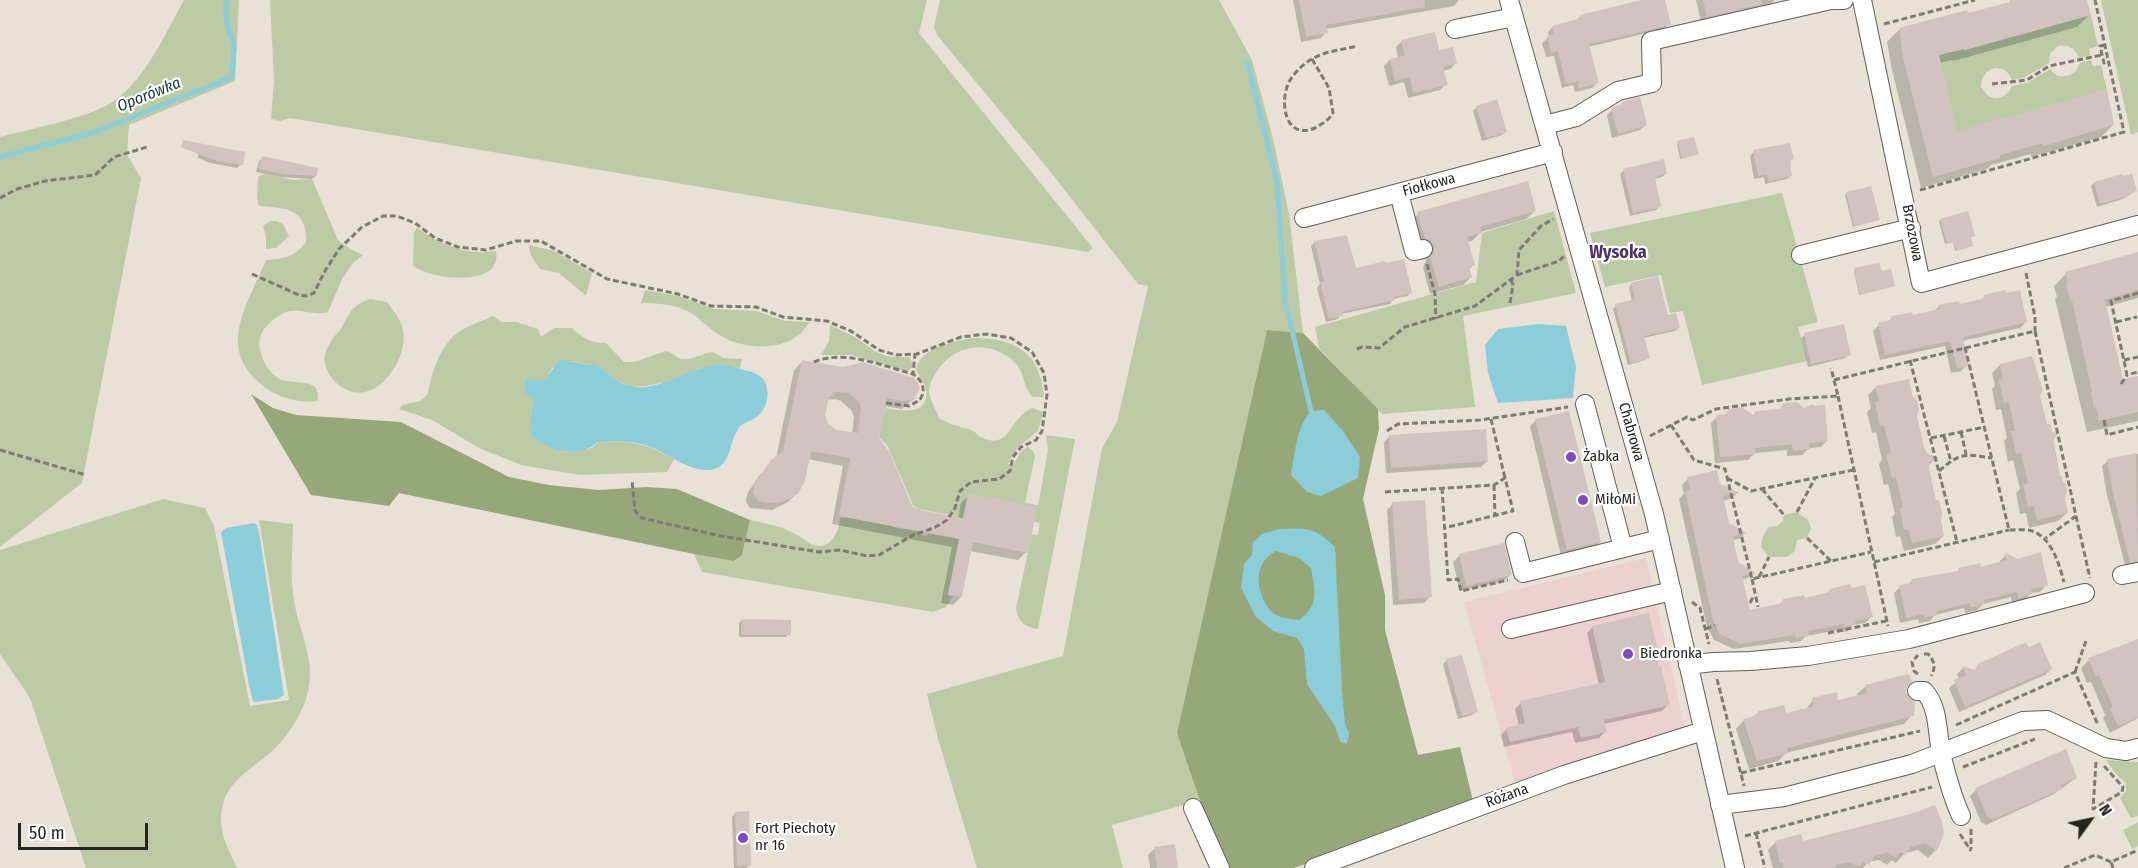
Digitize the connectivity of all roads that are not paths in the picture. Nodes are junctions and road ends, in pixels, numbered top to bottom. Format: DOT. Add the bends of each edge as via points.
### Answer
graph roads {
  1 [pos="1844,0"];
  2 [pos="1862,0"];
  3 [pos="1512,8"];
  4 [pos="1455,29"];
  5 [pos="1545,125"];
  6 [pos="1552,152"];
  7 [pos="1398,194"];
  8 [pos="1304,218"];
  9 [pos="2138,225"];
  10 [pos="1911,228"];
  11 [pos="1423,249"];
  12 [pos="1801,255"];
  13 [pos="1585,404"];
  14 [pos="1660,539"];
  15 [pos="1515,542"];
  16 [pos="1623,548"];
  17 [pos="2088,588"];
  18 [pos="1672,591"];
  19 [pos="1511,629"];
  20 [pos="1688,665"];
  21 [pos="1917,691"];
  22 [pos="1703,731"];
  23 [pos="2138,748"];
  24 [pos="1941,753"];
  25 [pos="1720,805"];
  26 [pos="1193,808"];
  27 [pos="1963,824"];
  28 [pos="1220,868"];
  29 [pos="1314,868"];
  30 [pos="1735,868"];
  1 -- 5 [label="street" via="1652,41 1652,83 1618,91 1576,117"];
  2 -- 10 [label="street, Brzozowa"];
  3 -- 4 [label="street"];
  3 -- 5 [label="street, Chabrowa"];
  5 -- 6 [label="street, Chabrowa"];
  6 -- 7 [label="street, Fiołkowa"];
  6 -- 14 [label="street, Chabrowa"];
  7 -- 8 [label="street, Fiołkowa"];
  7 -- 11 [label="street" via="1414,251"];
  9 -- 10 [label="street, Brzozowa" via="1922,283"];
  10 -- 12 [label="street"];
  13 -- 16 [label="street"];
  14 -- 16 [label="street"];
  14 -- 18 [label="street, Chabrowa"];
  15 -- 16 [label="street" via="1523,573"];
  17 -- 20 [label="street" via="1891,642 1808,656"];
  18 -- 19 [label="street"];
  18 -- 20 [label="street, Chabrowa"];
  20 -- 22 [label="street, Chabrowa"];
  21 -- 24 [label="street" via="1924,691 1930,698"];
  22 -- 25 [label="street, Chabrowa"];
  22 -- 29 [label="street, Różana" via="1564,775"];
  23 -- 24 [label="street" via="2106,748 2047,720 2038,720 2018,722"];
  24 -- 25 [label="street" via="1784,797"];
  24 -- 27 [label="street"];
  25 -- 30 [label="street, Chabrowa"];
  26 -- 28 [label="street"];
}
